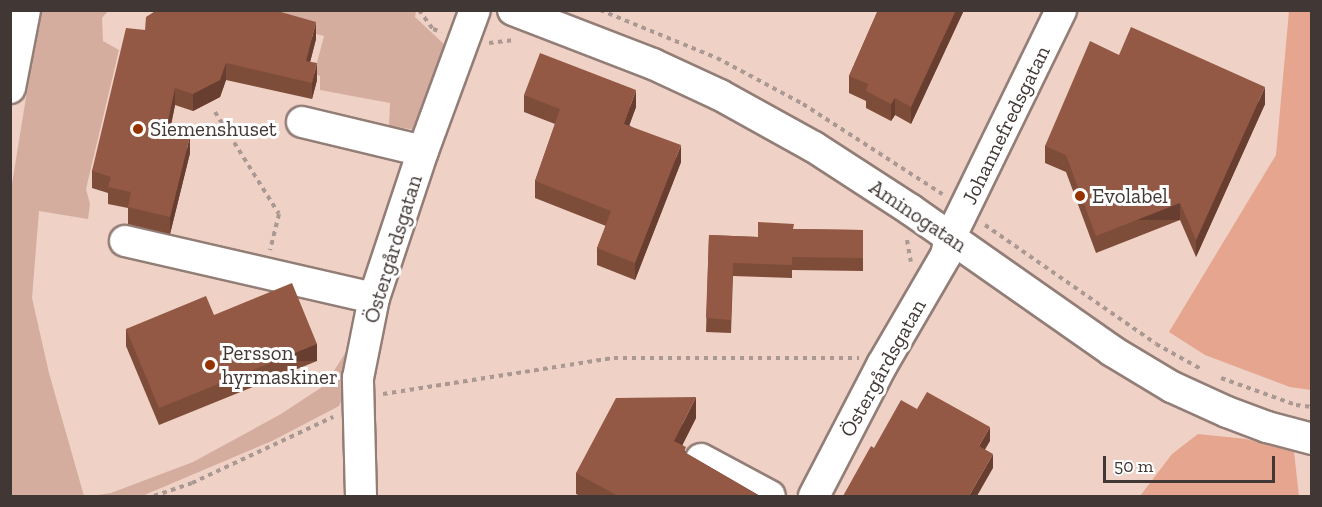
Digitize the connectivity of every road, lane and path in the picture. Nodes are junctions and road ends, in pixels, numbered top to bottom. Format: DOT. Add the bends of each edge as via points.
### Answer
graph roads {
  1 [pos="25,10"];
  2 [pos="475,10"];
  3 [pos="513,10"];
  4 [pos="1061,10"];
  5 [pos="464,40"];
  6 [pos="521,41"];
  7 [pos="11,72"];
  8 [pos="215,112"];
  9 [pos="302,122"];
  10 [pos="423,151"];
  11 [pos="950,238"];
  12 [pos="125,241"];
  13 [pos="263,274"];
  14 [pos="374,298"];
  15 [pos="882,365"];
  16 [pos="358,406"];
  17 [pos="1311,439"];
  18 [pos="701,459"];
  19 [pos="154,496"];
  20 [pos="361,496"];
  21 [pos="770,496"];
  22 [pos="814,496"];
  1 -- 7 [label="street"];
  2 -- 5 [label="street, Östergårdsgatan"];
  3 -- 11 [label="street, Aminogatan" via="653,64 720,96 814,147"];
  4 -- 11 [label="street, Johannefredsgatan"];
  5 -- 6 [label="path" via="483,44"];
  5 -- 10 [label="street, Östergårdsgatan"];
  8 -- 13 [label="path" via="279,214"];
  9 -- 10 [label="street"];
  10 -- 14 [label="street, Östergårdsgatan"];
  11 -- 15 [label="street, Östergårdsgatan" via="946,255"];
  11 -- 17 [label="street, Aminogatan" via="1112,351 1172,387 1267,427"];
  12 -- 13 [label="street"];
  13 -- 14 [label="street"];
  14 -- 16 [label="street, Östergårdsgatan" via="358,378"];
  15 -- 16 [label="path" via="862,358 614,357 409,388 381,394"];
  15 -- 22 [label="street, Östergårdsgatan"];
  16 -- 19 [label="path" via="192,483"];
  16 -- 20 [label="street, Östergårdsgatan"];
  18 -- 21 [label="street"];
}
